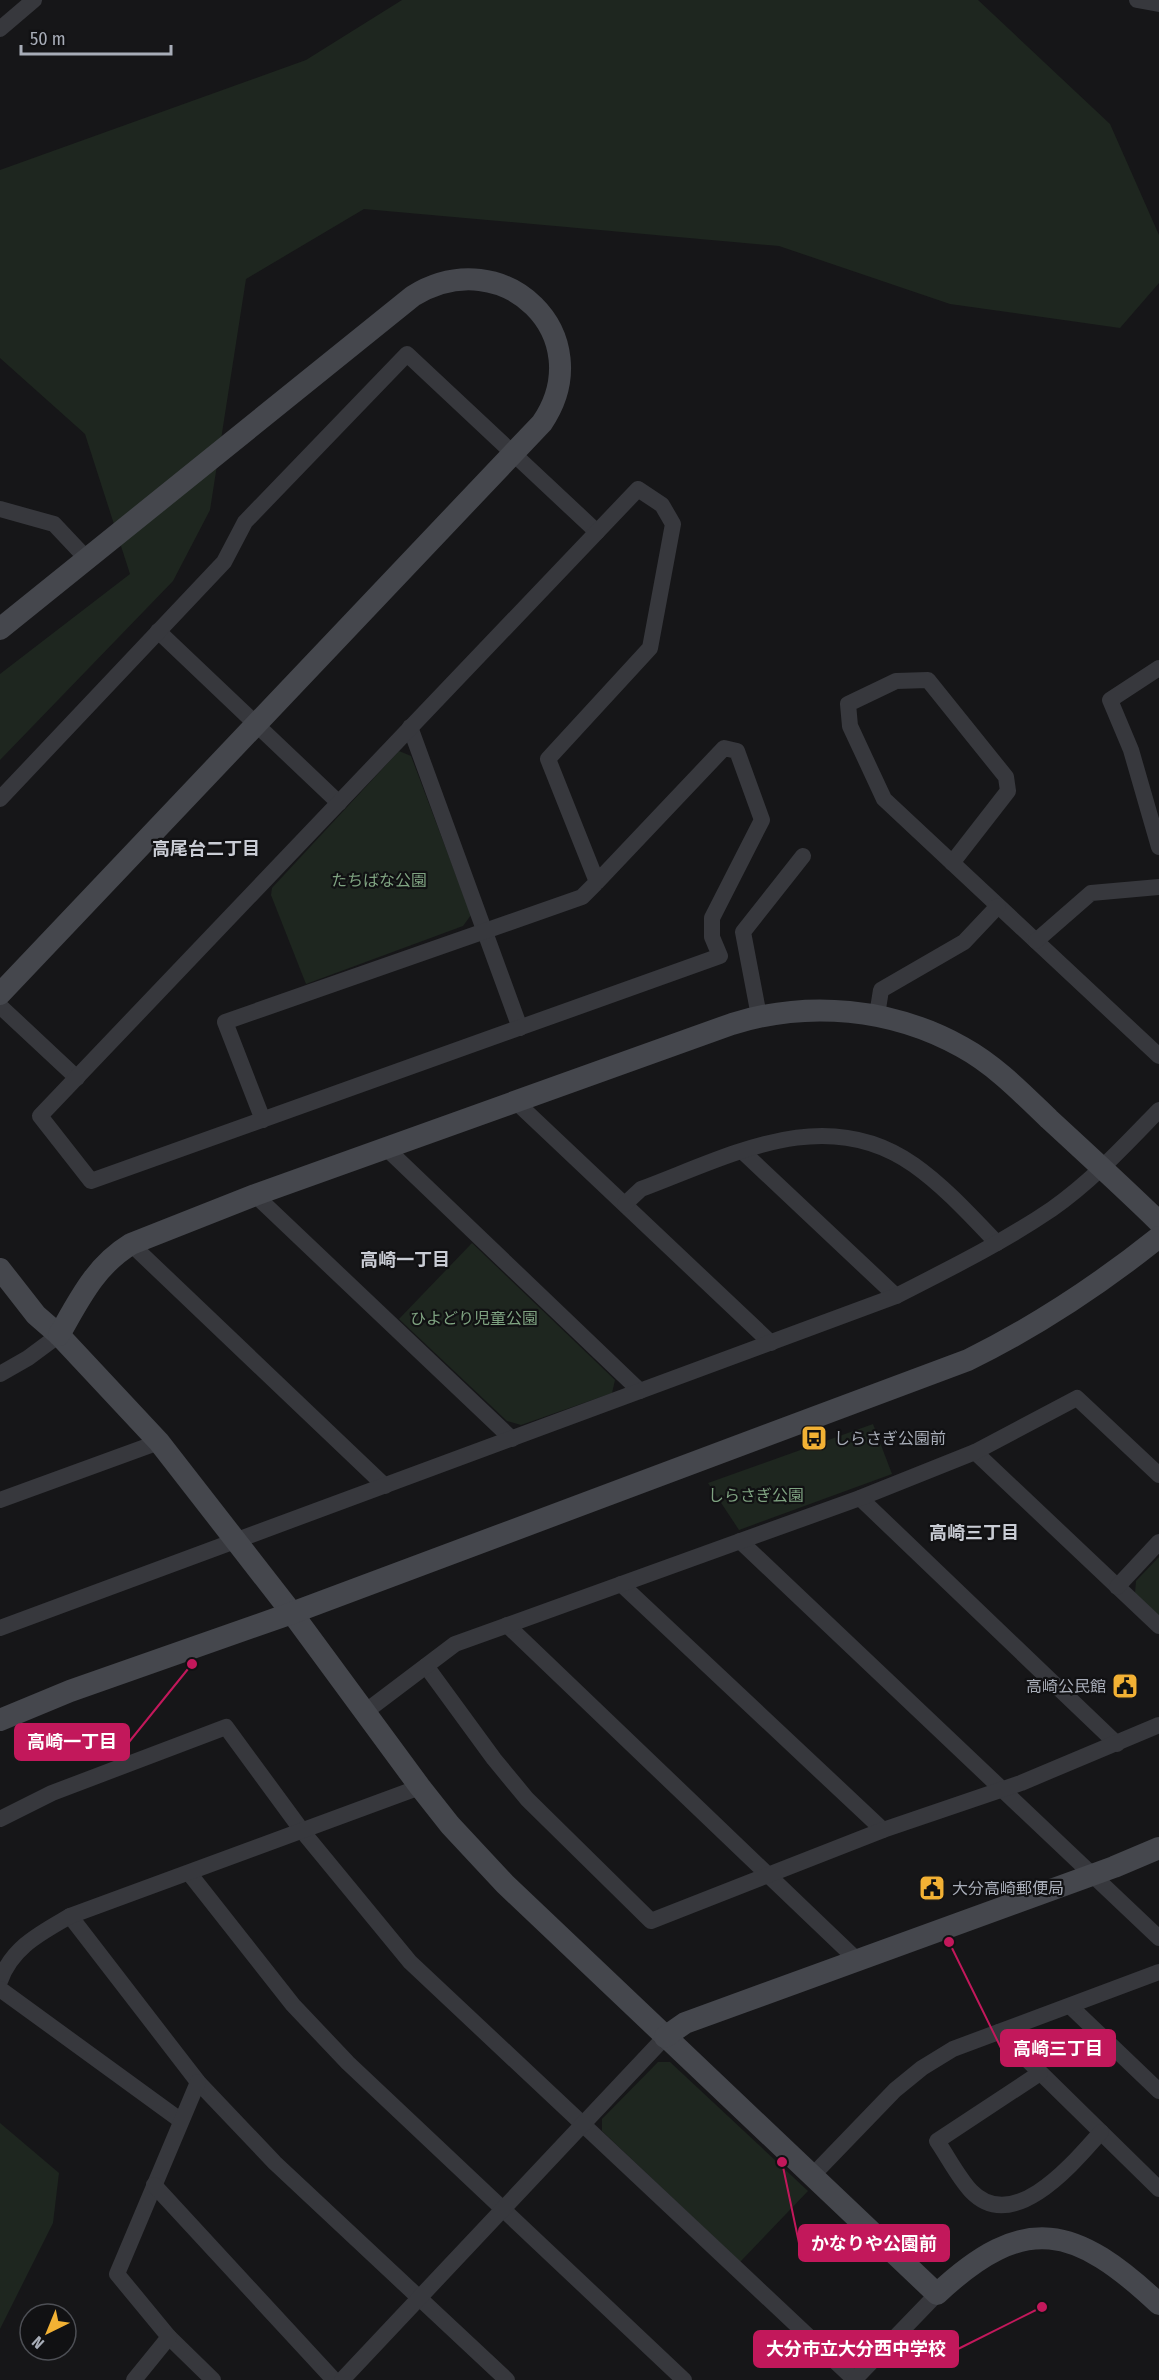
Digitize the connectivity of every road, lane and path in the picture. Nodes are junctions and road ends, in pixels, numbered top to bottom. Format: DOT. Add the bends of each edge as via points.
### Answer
graph roads {
  1 [pos="34,0"];
  2 [pos="1137,0"];
  3 [pos="1159,4"];
  4 [pos="0,29"];
  5 [pos="514,454"];
  6 [pos="0,509"];
  7 [pos="597,532"];
  8 [pos="87,559"];
  9 [pos="0,628"];
  10 [pos="158,631"];
  11 [pos="1159,668"];
  12 [pos="256,724"];
  13 [pos="410,728"];
  14 [pos="0,799"];
  15 [pos="339,803"];
  16 [pos="1159,847"];
  17 [pos="803,856"];
  18 [pos="952,862"];
  19 [pos="597,882"];
  20 [pos="1159,887"];
  21 [pos="998,906"];
  22 [pos="485,931"];
  23 [pos="1036,941"];
  24 [pos="0,994"];
  25 [pos="0,1006"];
  26 [pos="877,1015"];
  27 [pos="759,1016"];
  28 [pos="520,1028"];
  29 [pos="1159,1056"];
  30 [pos="76,1078"];
  31 [pos="515,1101"];
  32 [pos="1159,1110"];
  33 [pos="263,1120"];
  34 [pos="387,1149"];
  35 [pos="743,1152"];
  36 [pos="1102,1168"];
  37 [pos="255,1195"];
  38 [pos="625,1204"];
  39 [pos="1159,1222"];
  40 [pos="1159,1237"];
  41 [pos="998,1243"];
  42 [pos="131,1244"];
  43 [pos="0,1269"];
  44 [pos="896,1296"];
  45 [pos="59,1335"];
  46 [pos="771,1343"];
  47 [pos="0,1374"];
  48 [pos="640,1392"];
  49 [pos="512,1439"];
  50 [pos="159,1442"];
  51 [pos="975,1452"];
  52 [pos="1159,1475"];
  53 [pos="385,1486"];
  54 [pos="860,1498"];
  55 [pos="0,1500"];
  56 [pos="236,1541"];
  57 [pos="740,1541"];
  58 [pos="1159,1542"];
  59 [pos="621,1584"];
  60 [pos="1117,1587"];
  61 [pos="292,1613"];
  62 [pos="507,1625"];
  63 [pos="1159,1626"];
  64 [pos="0,1628"];
  65 [pos="426,1666"];
  66 [pos="365,1712"];
  67 [pos="0,1720"];
  68 [pos="1159,1725"];
  69 [pos="1118,1744"];
  70 [pos="420,1787"];
  71 [pos="1002,1789"];
  72 [pos="0,1819"];
  73 [pos="883,1830"];
  74 [pos="303,1832"];
  75 [pos="1159,1848"];
  76 [pos="189,1873"];
  77 [pos="768,1875"];
  78 [pos="1092,1875"];
  79 [pos="70,1916"];
  80 [pos="1159,1938"];
  81 [pos="857,1960"];
  82 [pos="1159,1972"];
  83 [pos="0,1981"];
  84 [pos="0,1989"];
  85 [pos="1070,2006"];
  86 [pos="999,2032"];
  87 [pos="665,2037"];
  88 [pos="1040,2073"];
  89 [pos="198,2082"];
  90 [pos="1159,2091"];
  91 [pos="180,2120"];
  92 [pos="584,2123"];
  93 [pos="1101,2132"];
  94 [pos="812,2176"];
  95 [pos="154,2185"];
  96 [pos="1159,2189"];
  97 [pos="503,2209"];
  98 [pos="937,2294"];
  99 [pos="420,2298"];
  100 [pos="1159,2304"];
  101 [pos="169,2337"];
  102 [pos="134,2380"];
  103 [pos="213,2380"];
  104 [pos="334,2380"];
  105 [pos="342,2380"];
  106 [pos="507,2380"];
  107 [pos="684,2380"];
  108 [pos="854,2380"];
  1 -- 4 [label="street"];
  2 -- 3 [label="street"];
  5 -- 7 [label="street"];
  5 -- 8 [label="street" via="542,423 557,394 558,358 549,326 526,298 493,281 442,282 413,296"];
  5 -- 10 [label="street" via="407,354 246,522 224,562"];
  5 -- 12 [label="street"];
  6 -- 8 [label="street" via="54,524"];
  7 -- 13 [label="street"];
  7 -- 19 [label="street" via="638,489 662,505 674,524 650,648 548,759"];
  8 -- 9 [label="street"];
  10 -- 12 [label="street"];
  10 -- 14 [label="street"];
  11 -- 16 [label="street" via="1110,700 1131,750"];
  12 -- 15 [label="street"];
  12 -- 24 [label="street"];
  13 -- 15 [label="street"];
  13 -- 22 [label="street"];
  15 -- 30 [label="street"];
  17 -- 27 [label="street" via="743,932"];
  18 -- 18 [label="street" via="884,799 850,726 848,704 896,681 928,680 1006,777 1008,791"];
  18 -- 21 [label="street"];
  19 -- 22 [label="street" via="582,897"];
  19 -- 28 [label="street" via="724,748 737,751 762,820 712,918 712,937 720,956"];
  20 -- 23 [label="street" via="1091,893"];
  21 -- 23 [label="street"];
  21 -- 26 [label="street" via="964,942 881,990"];
  22 -- 28 [label="street"];
  22 -- 33 [label="street" via="225,1022"];
  23 -- 29 [label="street"];
  25 -- 30 [label="street"];
  26 -- 27 [label="street" via="809,1010"];
  26 -- 36 [label="street" via="945,1039 983,1060"];
  27 -- 31 [label="street"];
  28 -- 33 [label="street"];
  30 -- 33 [label="street" via="40,1116 91,1181"];
  31 -- 34 [label="street"];
  31 -- 38 [label="street"];
  32 -- 36 [label="street"];
  34 -- 37 [label="street"];
  34 -- 48 [label="street"];
  35 -- 38 [label="street" via="641,1189"];
  35 -- 41 [label="street" via="797,1136 826,1135 884,1149 934,1180"];
  35 -- 44 [label="street"];
  36 -- 39 [label="street"];
  36 -- 41 [label="street" via="1053,1208"];
  37 -- 42 [label="street"];
  37 -- 49 [label="street"];
  38 -- 46 [label="street"];
  40 -- 61 [label="street" via="1047,1318 968,1360"];
  41 -- 44 [label="street"];
  42 -- 45 [label="street" via="92,1277"];
  42 -- 53 [label="street"];
  43 -- 45 [label="street" via="36,1315"];
  44 -- 46 [label="street"];
  45 -- 47 [label="street"];
  45 -- 50 [label="street"];
  46 -- 48 [label="street"];
  48 -- 49 [label="street"];
  49 -- 53 [label="street"];
  50 -- 55 [label="street"];
  50 -- 56 [label="street"];
  51 -- 52 [label="street" via="1077,1398"];
  51 -- 54 [label="street"];
  51 -- 60 [label="street"];
  53 -- 56 [label="street"];
  54 -- 57 [label="street"];
  54 -- 69 [label="street"];
  56 -- 61 [label="street"];
  56 -- 64 [label="street"];
  57 -- 59 [label="street"];
  57 -- 71 [label="street"];
  58 -- 60 [label="street"];
  59 -- 62 [label="street"];
  59 -- 73 [label="street"];
  60 -- 63 [label="street"];
  61 -- 66 [label="street"];
  61 -- 67 [label="street" via="70,1691"];
  62 -- 65 [label="street" via="455,1644"];
  62 -- 77 [label="street"];
  65 -- 66 [label="street"];
  65 -- 77 [label="street" via="527,1798 651,1921"];
  66 -- 70 [label="street"];
  68 -- 69 [label="street"];
  69 -- 71 [label="street"];
  70 -- 74 [label="street"];
  70 -- 87 [label="street" via="505,1884"];
  71 -- 73 [label="street"];
  71 -- 78 [label="street"];
  72 -- 74 [label="street" via="52,1793 226,1727"];
  73 -- 77 [label="street"];
  74 -- 76 [label="street"];
  74 -- 92 [label="street" via="410,1962"];
  75 -- 78 [label="street"];
  76 -- 79 [label="street"];
  76 -- 97 [label="street" via="301,2013 348,2063"];
  77 -- 81 [label="street"];
  78 -- 80 [label="street"];
  78 -- 81 [label="street"];
  79 -- 83 [label="street" via="14,1954"];
  79 -- 89 [label="street"];
  81 -- 87 [label="street" via="685,2023"];
  82 -- 85 [label="street"];
  84 -- 91 [label="street"];
  85 -- 86 [label="street"];
  85 -- 90 [label="street"];
  86 -- 88 [label="street"];
  86 -- 94 [label="street" via="953,2049 909,2077"];
  87 -- 92 [label="street"];
  87 -- 94 [label="street"];
  88 -- 93 [label="street"];
  88 -- 93 [label="street" via="938,2141 970,2191 989,2202 1019,2203 1060,2178"];
  89 -- 91 [label="street"];
  89 -- 99 [label="street" via="275,2163"];
  91 -- 95 [label="street"];
  92 -- 97 [label="street"];
  92 -- 108 [label="street"];
  93 -- 96 [label="street"];
  94 -- 98 [label="street"];
  95 -- 101 [label="street" via="117,2274"];
  95 -- 104 [label="street"];
  97 -- 99 [label="street"];
  97 -- 107 [label="street"];
  98 -- 100 [label="street" via="980,2257 1016,2242 1040,2238 1093,2250"];
  98 -- 108 [label="street"];
  99 -- 105 [label="street"];
  99 -- 106 [label="street"];
  101 -- 102 [label="street"];
  101 -- 103 [label="street"];
}
